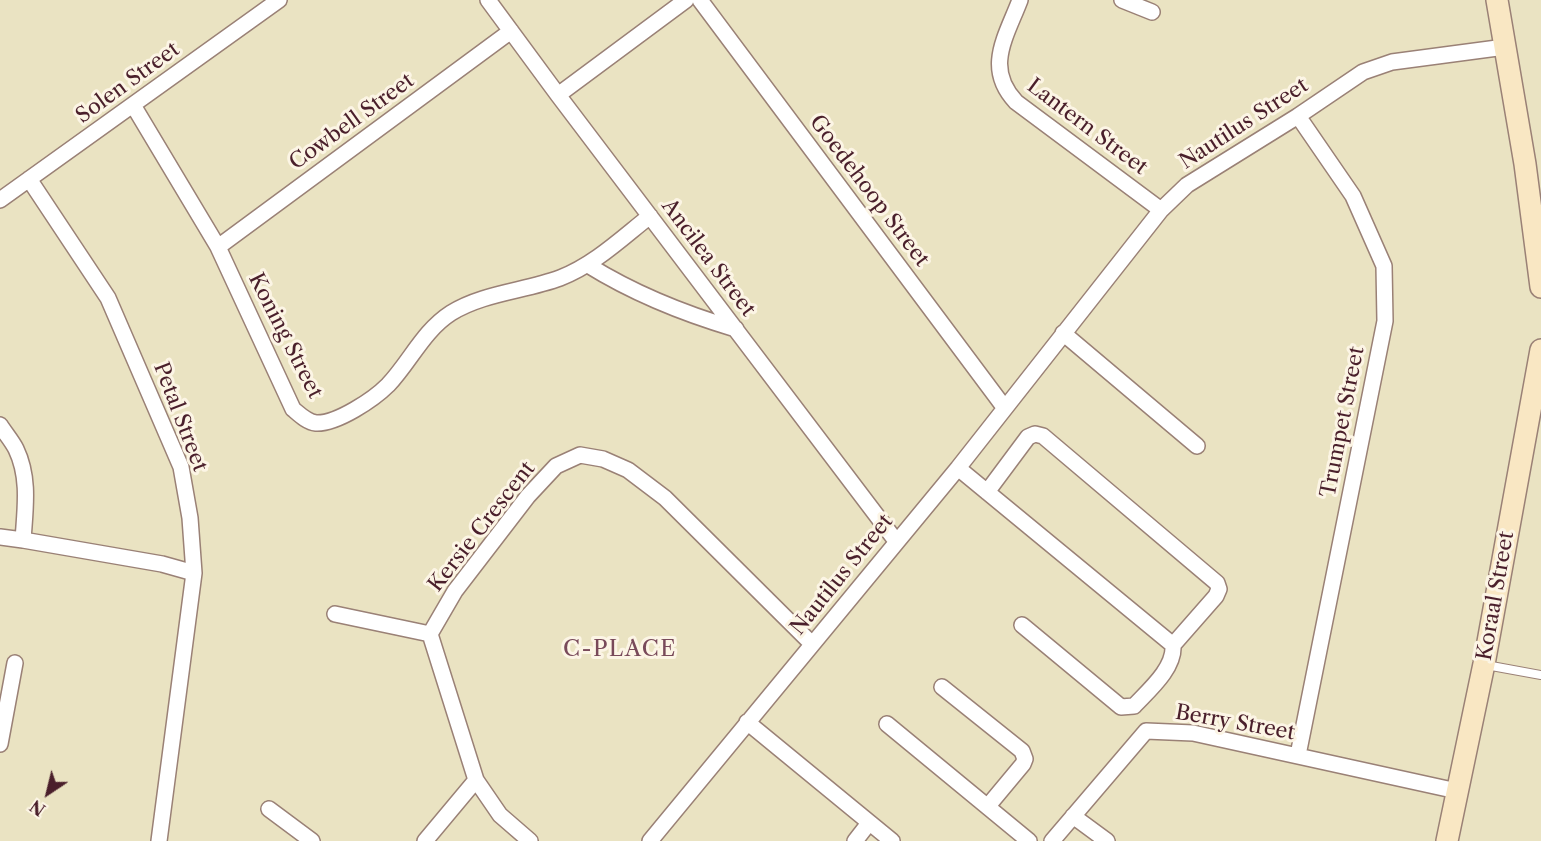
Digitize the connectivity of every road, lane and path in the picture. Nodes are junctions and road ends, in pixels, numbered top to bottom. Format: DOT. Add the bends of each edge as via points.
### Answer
graph roads {
  1 [pos="279,0"];
  2 [pos="488,0"];
  3 [pos="686,0"];
  4 [pos="700,0"];
  5 [pos="1020,0"];
  6 [pos="1122,0"];
  7 [pos="1497,0"];
  8 [pos="1152,12"];
  9 [pos="511,31"];
  10 [pos="1505,47"];
  11 [pos="558,95"];
  12 [pos="133,105"];
  13 [pos="1298,116"];
  14 [pos="1533,163"];
  15 [pos="29,179"];
  16 [pos="0,200"];
  17 [pos="1161,210"];
  18 [pos="650,216"];
  19 [pos="218,248"];
  20 [pos="588,265"];
  21 [pos="1541,287"];
  22 [pos="736,329"];
  23 [pos="1063,333"];
  24 [pos="1541,350"];
  25 [pos="1004,407"];
  26 [pos="0,426"];
  27 [pos="1197,446"];
  28 [pos="958,468"];
  29 [pos="987,492"];
  30 [pos="0,537"];
  31 [pos="23,540"];
  32 [pos="896,541"];
  33 [pos="194,573"];
  34 [pos="335,614"];
  35 [pos="1022,625"];
  36 [pos="430,634"];
  37 [pos="812,644"];
  38 [pos="1173,645"];
  39 [pos="15,663"];
  40 [pos="1484,664"];
  41 [pos="1541,675"];
  42 [pos="942,687"];
  43 [pos="747,722"];
  44 [pos="887,724"];
  45 [pos="0,744"];
  46 [pos="1298,755"];
  47 [pos="476,780"];
  48 [pos="1457,791"];
  49 [pos="988,806"];
  50 [pos="269,809"];
  51 [pos="1073,816"];
  52 [pos="868,823"];
  53 [pos="159,841"];
  54 [pos="312,841"];
  55 [pos="425,841"];
  56 [pos="530,841"];
  57 [pos="650,841"];
  58 [pos="855,841"];
  59 [pos="892,841"];
  60 [pos="1029,841"];
  61 [pos="1052,841"];
  62 [pos="1107,841"];
  63 [pos="1447,841"];
  1 -- 12 [label="street, Solen Street"];
  2 -- 9 [label="street, Ancilea Street"];
  3 -- 11 [label="street"];
  4 -- 25 [label="street, Goedehoop Street"];
  5 -- 17 [label="street, Lantern Street" via="999,58 999,73 1006,90 1016,102"];
  6 -- 8 [label="street"];
  7 -- 10 [label="street"];
  9 -- 11 [label="street, Ancilea Street"];
  9 -- 19 [label="street, Cowbell Street"];
  10 -- 13 [label="street, Nautilus Street" via="1392,62 1363,72"];
  10 -- 14 [label="street"];
  11 -- 18 [label="street, Ancilea Street"];
  12 -- 15 [label="street, Solen Street"];
  12 -- 19 [label="street, Koning Street"];
  13 -- 17 [label="street, Nautilus Street" via="1186,185"];
  13 -- 46 [label="street, Trumpet Street" via="1353,195 1384,266 1385,310"];
  14 -- 21 [label="street"];
  15 -- 16 [label="street, Solen Street"];
  15 -- 33 [label="street, Petal Street" via="108,298 181,467"];
  17 -- 23 [label="street, Nautilus Street"];
  18 -- 20 [label="street, Koning Street"];
  18 -- 22 [label="street, Ancilea Street"];
  19 -- 20 [label="street, Koning Street" via="293,409 315,423 365,403 388,385 432,328 452,312 477,301 561,278"];
  20 -- 22 [label="street" via="696,317"];
  22 -- 32 [label="street, Ancilea Street"];
  23 -- 25 [label="street, Nautilus Street"];
  23 -- 27 [label="street"];
  24 -- 40 [label="street, Koraal Street"];
  25 -- 28 [label="street, Nautilus Street"];
  26 -- 31 [label="street" via="16,449 25,474"];
  28 -- 29 [label="street"];
  28 -- 32 [label="street, Nautilus Street"];
  29 -- 38 [label="street"];
  29 -- 38 [label="street" via="1028,437 1043,436 1217,583 1216,596"];
  30 -- 31 [label="street"];
  31 -- 33 [label="street"];
  32 -- 37 [label="street, Nautilus Street"];
  33 -- 53 [label="street, Petal Street"];
  34 -- 36 [label="street"];
  35 -- 38 [label="street" via="1121,707 1134,706 1157,681 1174,654"];
  36 -- 37 [label="street, Kersie Crescent" via="455,591 528,496 556,466 580,455 603,459 628,470 665,498"];
  36 -- 47 [label="street"];
  37 -- 43 [label="street, Nautilus Street"];
  39 -- 45 [label="street"];
  40 -- 41 [label="lane"];
  40 -- 48 [label="street, Koraal Street"];
  42 -- 49 [label="street" via="1022,751 1023,764"];
  43 -- 52 [label="street"];
  43 -- 57 [label="street, Nautilus Street"];
  44 -- 49 [label="street"];
  46 -- 48 [label="street, Berry Street"];
  46 -- 51 [label="street, Berry Street" via="1192,733 1146,731"];
  47 -- 55 [label="street"];
  47 -- 56 [label="street" via="500,815"];
  48 -- 63 [label="street, Koraal Street"];
  49 -- 60 [label="street"];
  50 -- 54 [label="street"];
  51 -- 61 [label="street, Berry Street"];
  51 -- 62 [label="street"];
  52 -- 58 [label="street"];
  52 -- 59 [label="street"];
}
